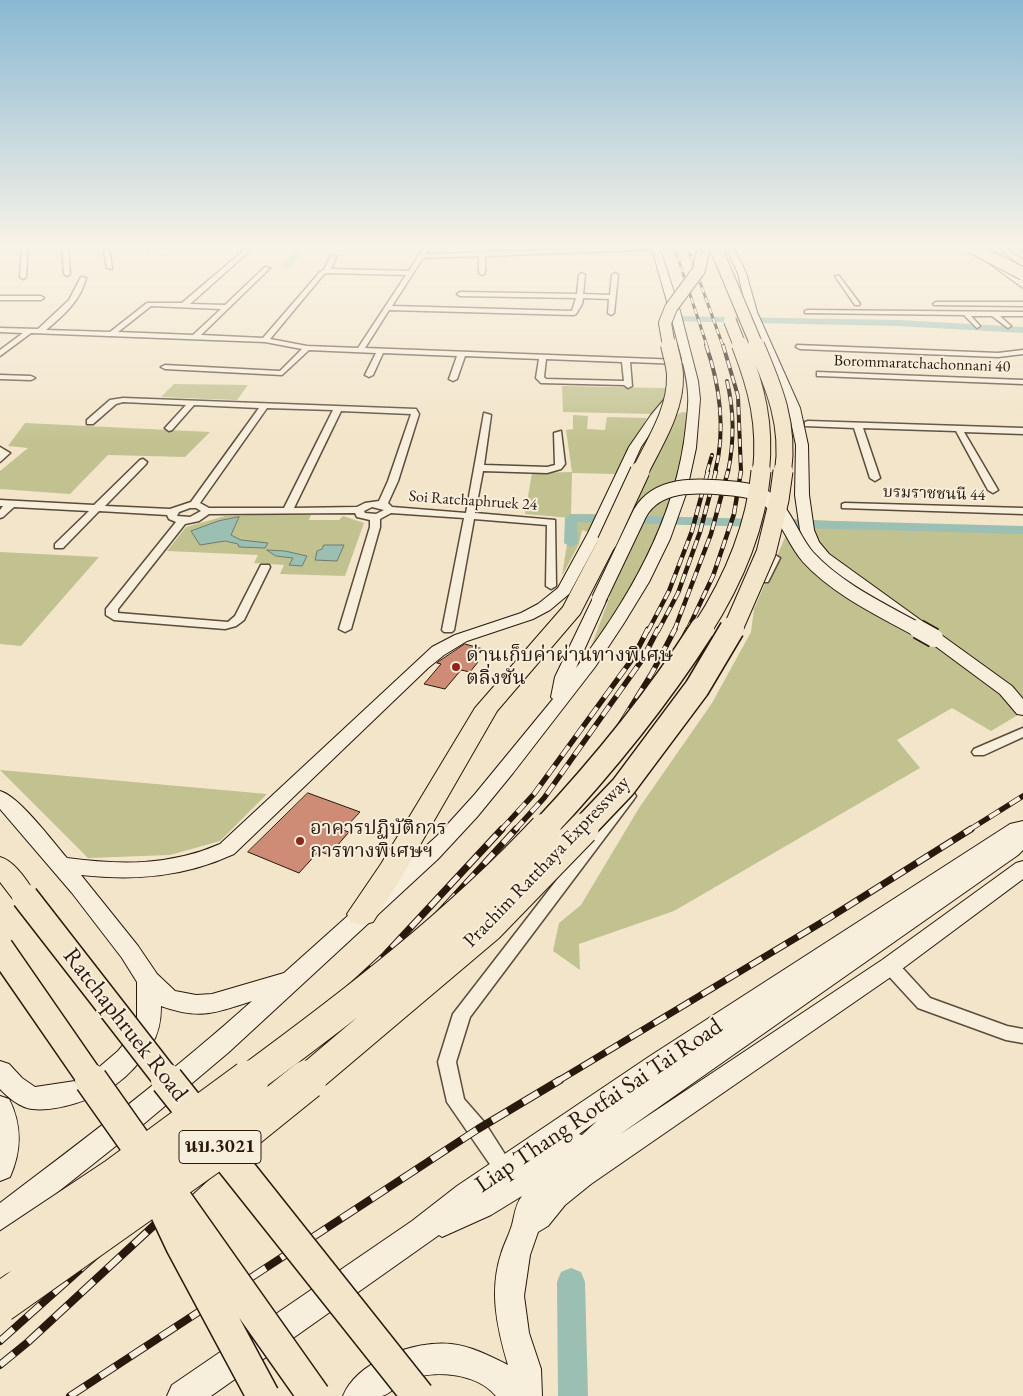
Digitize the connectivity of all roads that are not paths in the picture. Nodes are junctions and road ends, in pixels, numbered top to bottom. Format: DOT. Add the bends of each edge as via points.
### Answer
graph roads {
  1 [pos="62,311"];
  2 [pos="139,311"];
  3 [pos="223,311"];
  4 [pos="290,311"];
  5 [pos="385,311"];
  6 [pos="483,311"];
  7 [pos="576,311"];
  8 [pos="670,311"];
  9 [pos="675,311"];
  10 [pos="731,311"];
  11 [pos="740,311"];
  12 [pos="752,311"];
  13 [pos="808,312"];
  14 [pos="965,313"];
  15 [pos="994,314"];
  16 [pos="1022,315"];
  17 [pos="977,326"];
  18 [pos="1008,326"];
  19 [pos="0,330"];
  20 [pos="30,331"];
  21 [pos="40,331"];
  22 [pos="112,334"];
  23 [pos="195,337"];
  24 [pos="265,340"];
  25 [pos="800,347"];
  26 [pos="307,348"];
  27 [pos="360,350"];
  28 [pos="381,350"];
  29 [pos="1023,352"];
  30 [pos="0,354"];
  31 [pos="462,354"];
  32 [pos="543,357"];
  33 [pos="626,360"];
  34 [pos="688,362"];
  35 [pos="165,367"];
  36 [pos="820,374"];
  37 [pos="369,376"];
  38 [pos="0,377"];
  39 [pos="31,378"];
  40 [pos="691,378"];
  41 [pos="453,379"];
  42 [pos="1023,382"];
  43 [pos="192,403"];
  44 [pos="264,406"];
  45 [pos="338,408"];
  46 [pos="487,415"];
  47 [pos="90,422"];
  48 [pos="808,424"];
  49 [pos="858,426"];
  50 [pos="169,428"];
  51 [pos="959,430"];
  52 [pos="1023,431"];
  53 [pos="558,433"];
  54 [pos="0,450"];
  55 [pos="0,459"];
  56 [pos="142,462"];
  57 [pos="479,468"];
  58 [pos="875,478"];
  59 [pos="993,490"];
  60 [pos="0,502"];
  61 [pos="12,503"];
  62 [pos="194,505"];
  63 [pos="845,506"];
  64 [pos="98,508"];
  65 [pos="386,508"];
  66 [pos="288,510"];
  67 [pos="359,510"];
  68 [pos="206,511"];
  69 [pos="1023,511"];
  70 [pos="172,512"];
  71 [pos="0,515"];
  72 [pos="469,516"];
  73 [pos="375,518"];
  74 [pos="182,520"];
  75 [pos="601,538"];
  76 [pos="59,546"];
  77 [pos="775,558"];
  78 [pos="265,566"];
  79 [pos="551,586"];
  80 [pos="345,629"];
  81 [pos="448,630"];
  82 [pos="934,638"];
  83 [pos="558,704"];
  84 [pos="1023,710"];
  85 [pos="1023,732"];
  86 [pos="979,752"];
  87 [pos="0,797"];
  88 [pos="1023,828"];
  89 [pos="1023,838"];
  90 [pos="61,865"];
  91 [pos="0,866"];
  92 [pos="1023,868"];
  93 [pos="362,914"];
  94 [pos="0,948"];
  95 [pos="890,966"];
  96 [pos="294,980"];
  97 [pos="149,981"];
  98 [pos="1023,1036"];
  99 [pos="0,1072"];
  100 [pos="0,1107"];
  101 [pos="616,1120"];
  102 [pos="134,1142"];
  103 [pos="0,1168"];
  104 [pos="505,1170"];
  105 [pos="0,1220"];
  106 [pos="526,1223"];
  107 [pos="422,1231"];
  108 [pos="0,1255"];
  109 [pos="0,1303"];
  110 [pos="183,1396"];
  111 [pos="263,1396"];
  112 [pos="314,1396"];
  113 [pos="359,1396"];
  114 [pos="418,1396"];
  115 [pos="517,1396"];
  116 [pos="526,1396"];
  1 -- 21 [label="street"];
  2 -- 22 [label="street"];
  3 -- 23 [label="street"];
  4 -- 24 [label="street"];
  5 -- 27 [label="street"];
  6 -- 7 [label="street" via="570,314"];
  8 -- 75 [label="highway, bridge" via="665,323 675,375 669,410"];
  9 -- 34 [label="main road"];
  10 -- 108 [label="highway, Prachim Ratthaya Expressway, bridge" via="761,411 763,446 760,480 744,544 730,579 706,623 621,743 558,815 502,872 427,940 320,1027 118,1176"];
  11 -- 109 [label="highway, Prachim Ratthaya Expressway, bridge" via="776,392 783,422 785,458 766,553 732,632 696,688 622,787 488,927 250,1126"];
  12 -- 82 [label="main road, bridge" via="794,408 802,445 804,517 812,543 824,557"];
  13 -- 14 [label="street"];
  14 -- 15 [label="street"];
  14 -- 17 [label="street"];
  15 -- 16 [label="street"];
  15 -- 18 [label="street"];
  19 -- 20 [label="street"];
  20 -- 21 [label="street"];
  20 -- 30 [label="street"];
  21 -- 22 [label="street"];
  22 -- 23 [label="street"];
  23 -- 24 [label="street"];
  24 -- 26 [label="street"];
  25 -- 29 [label="street" via="998,355"];
  26 -- 27 [label="street"];
  26 -- 35 [label="street" via="282,373"];
  27 -- 28 [label="street"];
  28 -- 31 [label="street"];
  28 -- 37 [label="street"];
  31 -- 32 [label="street"];
  31 -- 41 [label="street"];
  32 -- 33 [label="street"];
  32 -- 33 [label="street" via="540,378 544,381 628,385"];
  33 -- 34 [label="street"];
  34 -- 40 [label="main road"];
  36 -- 42 [label="street, Borommaratchachonnani 40"];
  38 -- 39 [label="street"];
  40 -- 75 [label="main road" via="655,417 640,441 605,512"];
  40 -- 83 [label="main road" via="694,397 692,444 686,472 663,538 609,636"];
  43 -- 44 [label="street"];
  43 -- 47 [label="street" via="117,400"];
  43 -- 50 [label="street"];
  44 -- 45 [label="street"];
  44 -- 62 [label="street"];
  45 -- 65 [label="street" via="406,410 415,414"];
  45 -- 66 [label="street"];
  46 -- 57 [label="street"];
  48 -- 49 [label="street"];
  49 -- 51 [label="street"];
  49 -- 58 [label="street"];
  51 -- 52 [label="street"];
  51 -- 59 [label="street"];
  53 -- 57 [label="street" via="558,467 547,470"];
  54 -- 55 [label="street" via="6,453"];
  56 -- 64 [label="street"];
  57 -- 72 [label="street"];
  60 -- 61 [label="street"];
  61 -- 64 [label="street"];
  61 -- 71 [label="street"];
  62 -- 68 [label="street, Soi Ratchaphruek 24" via="202,506"];
  62 -- 70 [label="street"];
  63 -- 69 [label="street, บรมราชชนนี 44"];
  64 -- 70 [label="street"];
  64 -- 76 [label="street"];
  65 -- 67 [label="street, Soi Ratchaphruek 24" via="371,504"];
  65 -- 72 [label="street, Soi Ratchaphruek 24"];
  65 -- 73 [label="street, Soi Ratchaphruek 24" via="384,515"];
  66 -- 67 [label="street, Soi Ratchaphruek 24"];
  66 -- 68 [label="street, Soi Ratchaphruek 24"];
  67 -- 73 [label="street, Soi Ratchaphruek 24" via="363,516"];
  68 -- 74 [label="street, Soi Ratchaphruek 24" via="196,519"];
  70 -- 74 [label="street" via="174,518"];
  72 -- 79 [label="street, Soi Ratchaphruek 24" via="552,522"];
  72 -- 81 [label="street"];
  73 -- 80 [label="street"];
  74 -- 78 [label="street" via="112,609 112,616 232,624 240,618"];
  75 -- 90 [label="main road" via="555,600 527,616 461,638 433,655 227,849 196,862 148,870 120,871"];
  75 -- 93 [label="highway" via="572,608 487,708"];
  77 -- 104 [label="street" via="719,670 688,717 462,1014 447,1062 456,1102"];
  82 -- 83 [label="main road, bridge" via="880,610 815,564 798,546 786,521 759,493 694,486 679,488 645,504 564,677"];
  82 -- 84 [label="main road" via="1006,690"];
  83 -- 93 [label="main road" via="457,828"];
  85 -- 86 [label="street"];
  87 -- 90 [label="main road"];
  88 -- 104 [label="main road, Liap Thang Rotfai Sai Tai Road" via="668,1059"];
  89 -- 101 [label="main road" via="981,872"];
  90 -- 97 [label="main road" via="125,945"];
  91 -- 114 [label="main road, Ratchaphruek Road / นบ.3021, bridge"];
  92 -- 95 [label="main road"];
  93 -- 96 [label="main road"];
  94 -- 102 [label="main road, นบ.3021, bridge"];
  95 -- 98 [label="street" via="924,1003 1006,1033"];
  95 -- 106 [label="main road" via="581,1175 538,1216"];
  96 -- 97 [label="main road" via="212,1004 196,1005 167,998"];
  96 -- 105 [label="main road" via="137,1114"];
  97 -- 99 [label="main road" via="149,1022 144,1038 106,1077 80,1090 32,1098 13,1086"];
  100 -- 103 [label="main road" via="7,1129"];
  101 -- 106 [label="main road" via="544,1188 528,1210"];
  101 -- 107 [label="main road" via="481,1206"];
  102 -- 111 [label="main road, bridge" via="182,1244"];
  102 -- 112 [label="main road, นบ.3021, bridge"];
  104 -- 107 [label="main road, Liap Thang Rotfai Sai Tai Road" via="467,1194"];
  106 -- 116 [label="main road" via="515,1255 510,1296 514,1333 525,1369"];
  107 -- 110 [label="main road, Liap Thang Rotfai Sai Tai Road"];
  113 -- 115 [label="main road" via="372,1382 404,1364 438,1358 471,1363 501,1379"];
}
